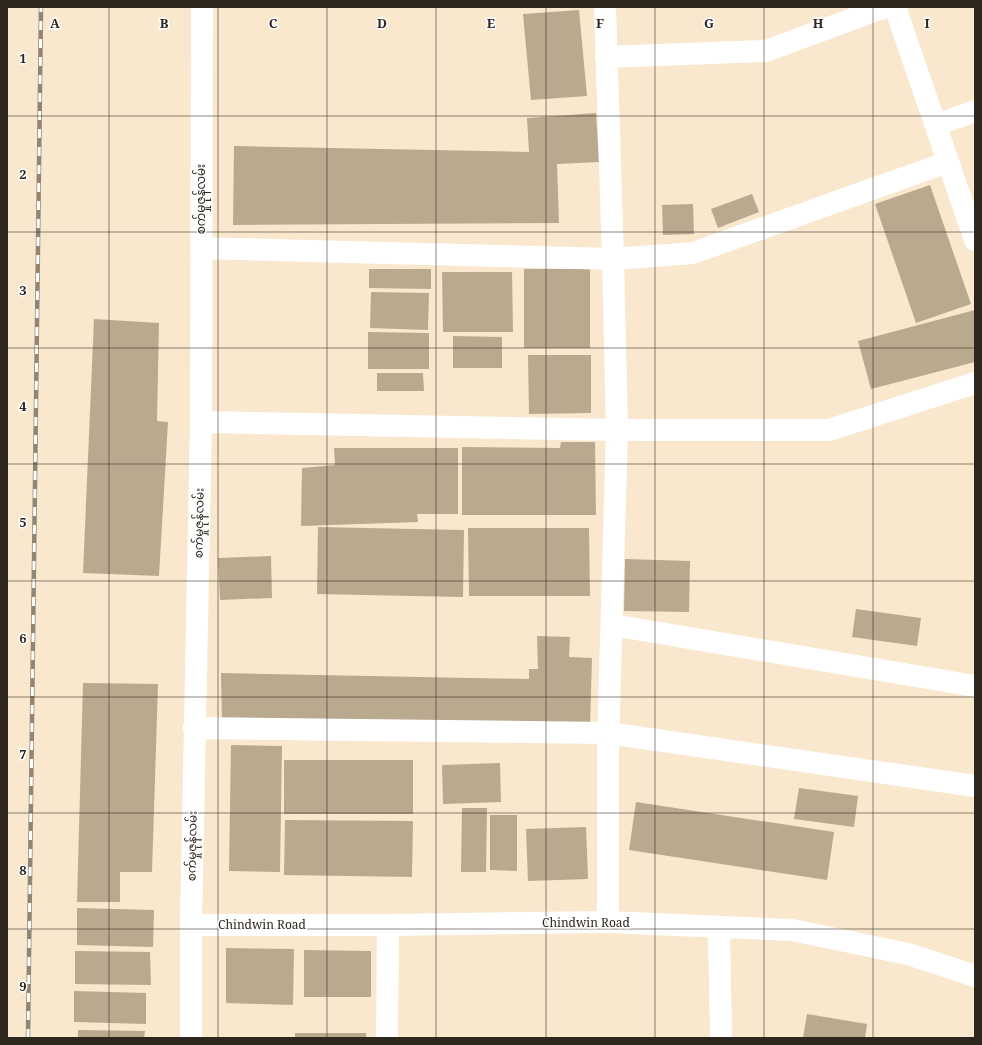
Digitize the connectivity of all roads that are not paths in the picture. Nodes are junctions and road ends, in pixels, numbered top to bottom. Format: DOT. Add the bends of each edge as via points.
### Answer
graph roads {
  1 [pos="202,7"];
  2 [pos="605,7"];
  3 [pos="885,7"];
  4 [pos="895,7"];
  5 [pos="606,57"];
  6 [pos="975,111"];
  7 [pos="936,125"];
  8 [pos="948,162"];
  9 [pos="975,240"];
  10 [pos="201,248"];
  11 [pos="613,259"];
  12 [pos="975,383"];
  13 [pos="201,422"];
  14 [pos="617,430"];
  15 [pos="612,625"];
  16 [pos="975,686"];
  17 [pos="194,728"];
  18 [pos="608,733"];
  19 [pos="975,786"];
  20 [pos="608,922"];
  21 [pos="191,925"];
  22 [pos="388,925"];
  23 [pos="719,927"];
  24 [pos="975,976"];
  25 [pos="191,1038"];
  26 [pos="387,1038"];
  27 [pos="721,1038"];
  1 -- 10 [label="street, စက်မှုဇုန်လမ်း"];
  2 -- 5 [label="street"];
  3 -- 5 [label="street" via="766,52"];
  4 -- 7 [label="street"];
  5 -- 11 [label="street"];
  6 -- 7 [label="street"];
  7 -- 8 [label="street"];
  8 -- 9 [label="street"];
  8 -- 11 [label="street" via="693,253"];
  10 -- 11 [label="street"];
  10 -- 13 [label="street, စက်မှုဇုန်လမ်း"];
  11 -- 14 [label="street"];
  12 -- 14 [label="street" via="829,430"];
  13 -- 14 [label="street"];
  13 -- 17 [label="street, စက်မှုဇုန်လမ်း"];
  14 -- 15 [label="street"];
  15 -- 16 [label="street"];
  15 -- 18 [label="street"];
  17 -- 18 [label="street"];
  17 -- 21 [label="street, စက်မှုဇုန်လမ်း"];
  18 -- 19 [label="street"];
  18 -- 20 [label="street"];
  20 -- 22 [label="street, Chindwin Road"];
  20 -- 23 [label="street, Chindwin Road"];
  21 -- 22 [label="street, Chindwin Road"];
  21 -- 25 [label="street, စက်မှုဇုန်လမ်း"];
  22 -- 26 [label="street"];
  23 -- 24 [label="street, Chindwin Road" via="792,930 908,954"];
  23 -- 27 [label="street"];
}
